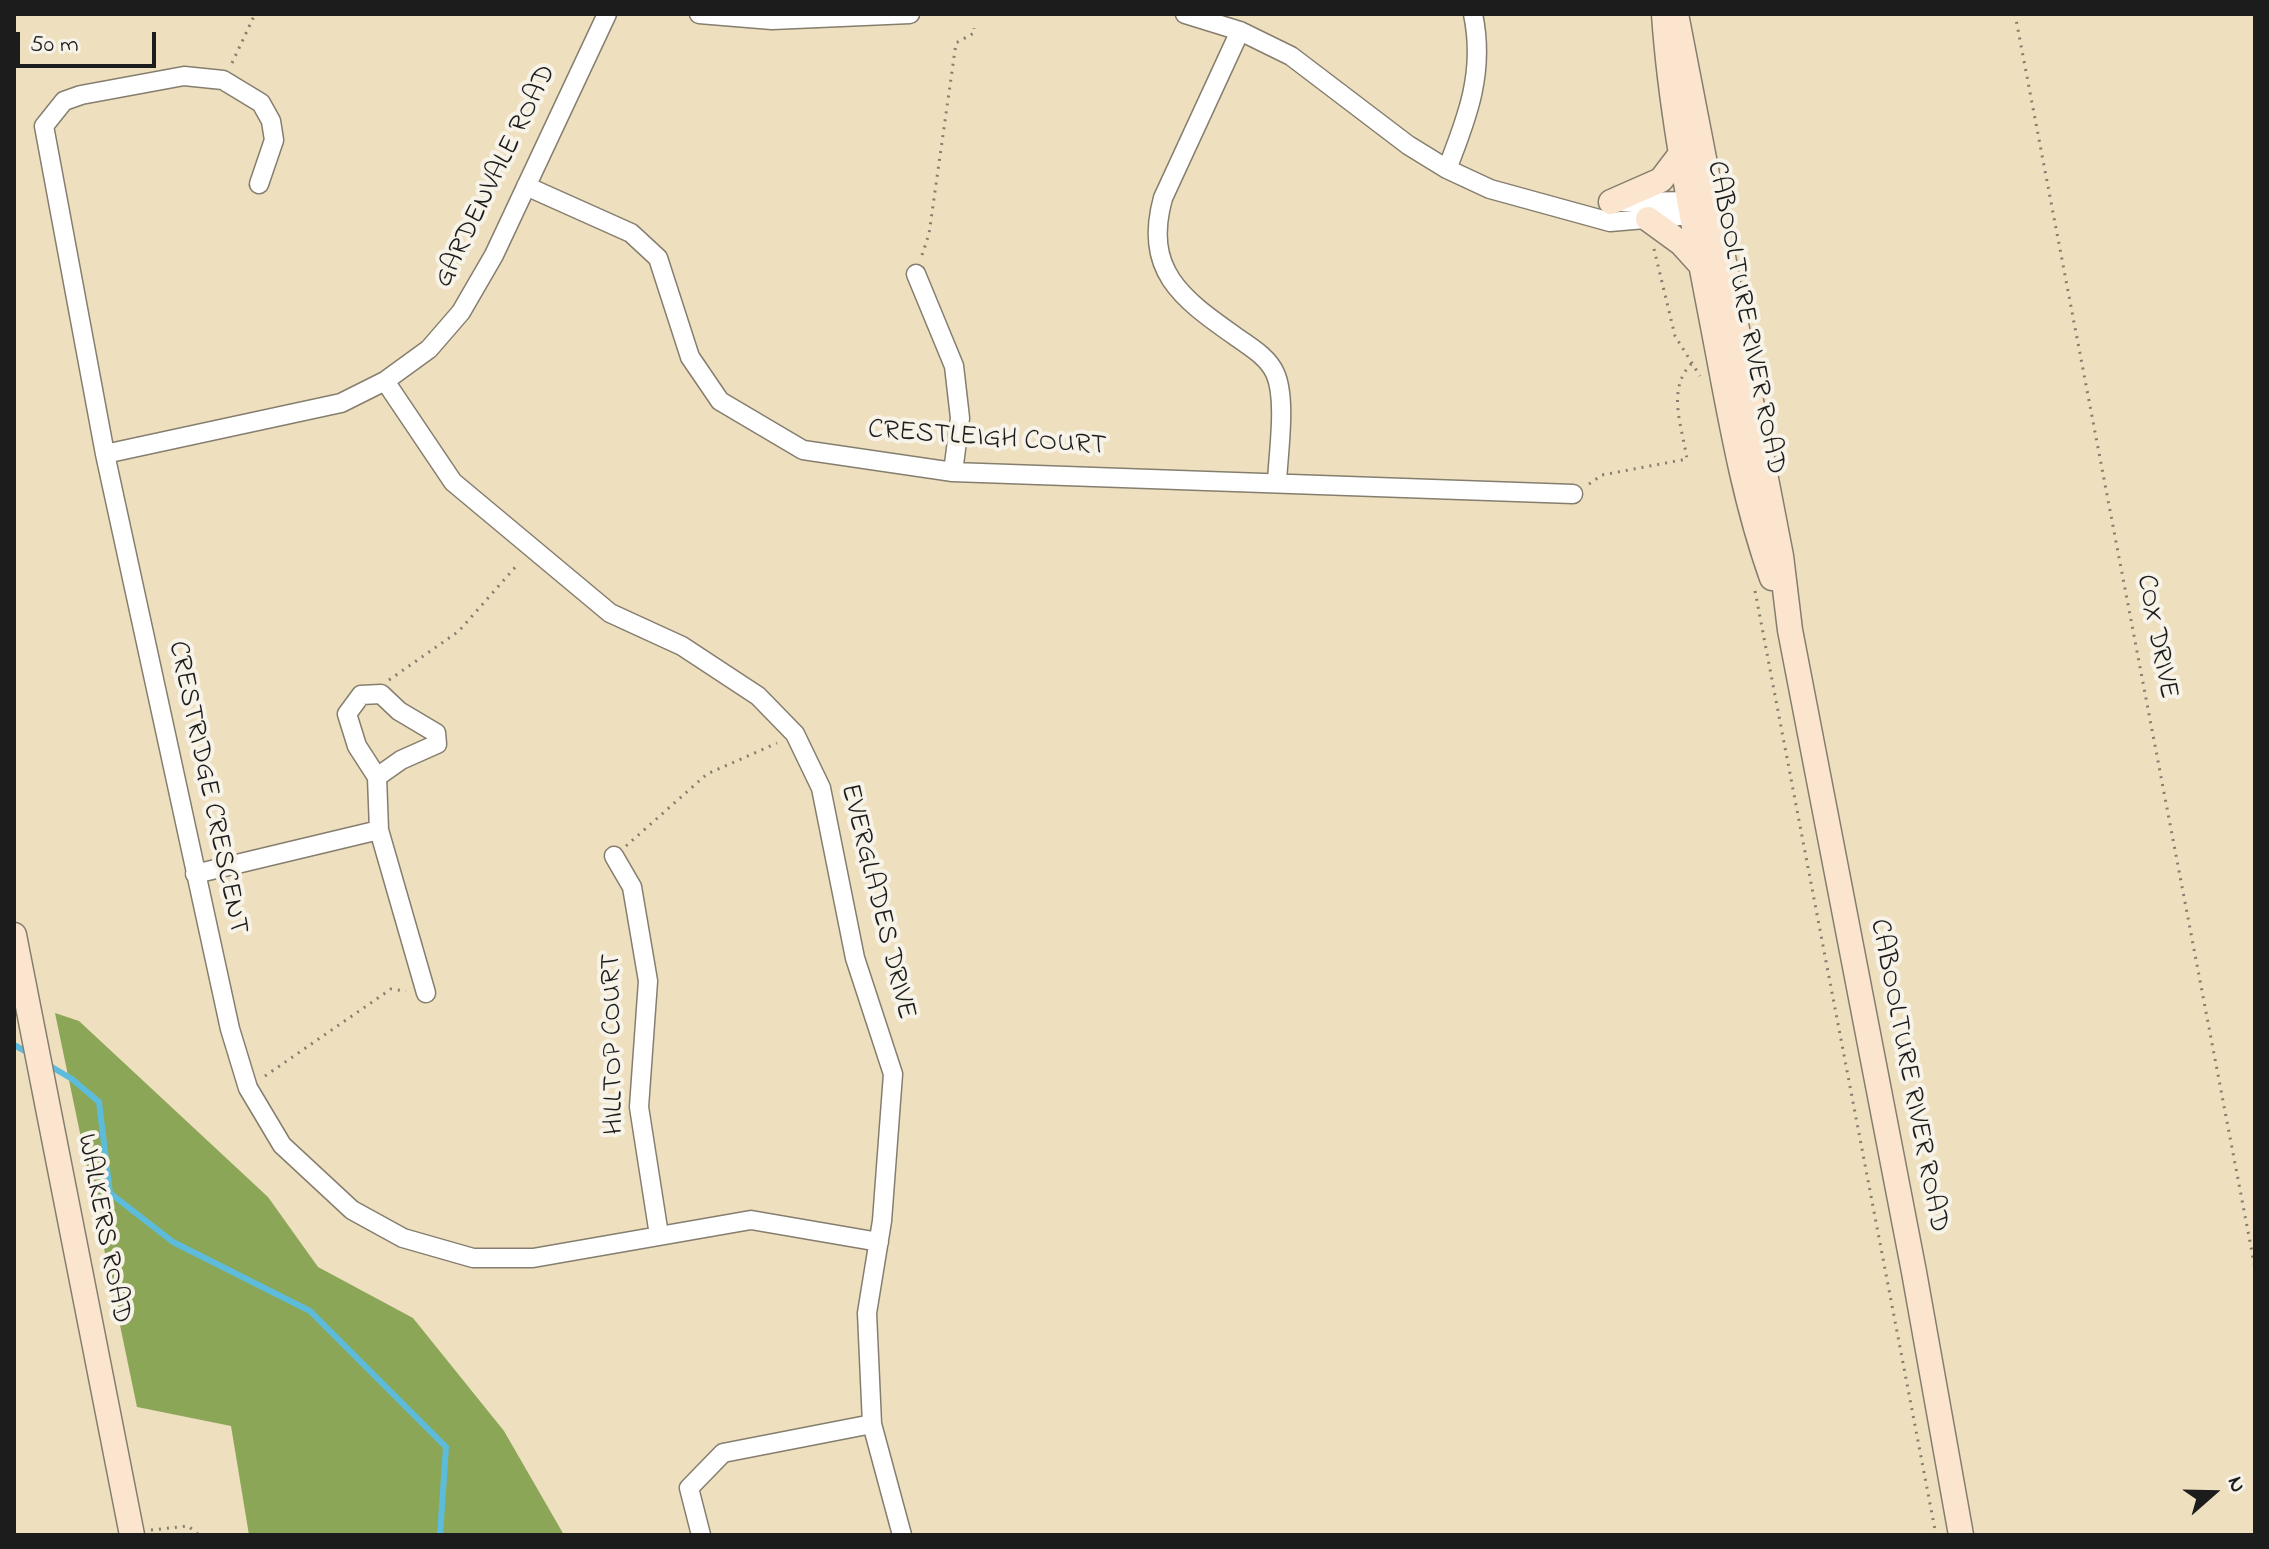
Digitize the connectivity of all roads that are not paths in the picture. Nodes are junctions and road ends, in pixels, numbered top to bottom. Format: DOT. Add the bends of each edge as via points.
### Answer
graph roads {
  1 [pos="607,14"];
  2 [pos="699,14"];
  3 [pos="910,14"];
  4 [pos="1185,14"];
  5 [pos="1473,14"];
  6 [pos="1664,14"];
  7 [pos="1676,14"];
  8 [pos="1240,31"];
  9 [pos="1680,155"];
  10 [pos="1447,169"];
  11 [pos="259,184"];
  12 [pos="526,186"];
  13 [pos="1611,202"];
  14 [pos="1568,207"];
  15 [pos="1702,208"];
  16 [pos="1650,227"];
  17 [pos="1701,265"];
  18 [pos="916,274"];
  19 [pos="385,381"];
  20 [pos="105,454"];
  21 [pos="953,472"];
  22 [pos="1277,483"];
  23 [pos="1573,494"];
  24 [pos="1790,630"];
  25 [pos="377,777"];
  26 [pos="379,830"];
  27 [pos="614,856"];
  28 [pos="195,874"];
  29 [pos="14,935"];
  30 [pos="426,993"];
  31 [pos="659,1235"];
  32 [pos="879,1242"];
  33 [pos="872,1424"];
  34 [pos="141,1533"];
  35 [pos="701,1535"];
  36 [pos="902,1535"];
  37 [pos="1961,1535"];
  1 -- 12 [label="street, GARDENVALE ROAD"];
  2 -- 3 [label="street" via="772,20"];
  4 -- 8 [label="street"];
  5 -- 10 [label="street" via="1478,74"];
  6 -- 9 [label="main road, CABOOLTURE RIVER ROAD"];
  7 -- 15 [label="main road, CABOOLTURE RIVER ROAD"];
  8 -- 10 [label="street" via="1315,71"];
  8 -- 22 [label="street" via="1163,198 1156,247 1164,272 1180,293 1261,354 1274,370 1280,412"];
  9 -- 13 [label="main road" via="1652,186"];
  9 -- 15 [label="main road, CABOOLTURE RIVER ROAD"];
  10 -- 14 [label="street" via="1515,197"];
  11 -- 20 [label="street, CRESTRIDGE CRESCENT" via="274,140 271,121 261,103 223,80 184,76 81,95 64,101 44,126"];
  12 -- 19 [label="street, GARDENVALE ROAD" via="461,312 429,349"];
  12 -- 21 [label="street, CRESTLEIGH COURT" via="631,233 658,258 690,357 720,401 803,450"];
  13 -- 14 [label="street"];
  13 -- 15 [label="street"];
  14 -- 16 [label="street" via="1610,222"];
  15 -- 16 [label="street"];
  15 -- 17 [label="main road, CABOOLTURE RIVER ROAD"];
  15 -- 24 [label="main road, CABOOLTURE RIVER ROAD" via="1781,556"];
  16 -- 17 [label="main road" via="1681,243"];
  17 -- 24 [label="main road, CABOOLTURE RIVER ROAD" via="1735,437 1765,559"];
  18 -- 21 [label="street" via="954,366 960,418"];
  19 -- 20 [label="street, GARDENVALE ROAD" via="309,412"];
  19 -- 32 [label="street, EVERGLADES DRIVE" via="453,482 610,613 682,646 758,696 795,734 821,788 855,958 893,1074"];
  20 -- 28 [label="street, CRESTRIDGE CRESCENT"];
  21 -- 22 [label="street, CRESTLEIGH COURT"];
  22 -- 23 [label="street, CRESTLEIGH COURT"];
  24 -- 37 [label="main road, CABOOLTURE RIVER ROAD"];
  25 -- 25 [label="street" via="357,746 347,714 361,695 381,694 436,733 437,744"];
  25 -- 26 [label="street"];
  26 -- 28 [label="street"];
  26 -- 30 [label="street"];
  27 -- 31 [label="street, HILLTOP COURT" via="632,887 648,981 639,1107"];
  28 -- 31 [label="street, CRESTRIDGE CRESCENT" via="248,1088 282,1145 352,1210 403,1238 473,1258 533,1258"];
  29 -- 34 [label="main road, WALKERS ROAD"];
  31 -- 32 [label="street, CRESTRIDGE CRESCENT" via="751,1220"];
  32 -- 33 [label="street, EVERGLADES DRIVE" via="867,1313"];
  33 -- 35 [label="street" via="723,1453 689,1488"];
  33 -- 36 [label="street, EVERGLADES DRIVE"];
}
